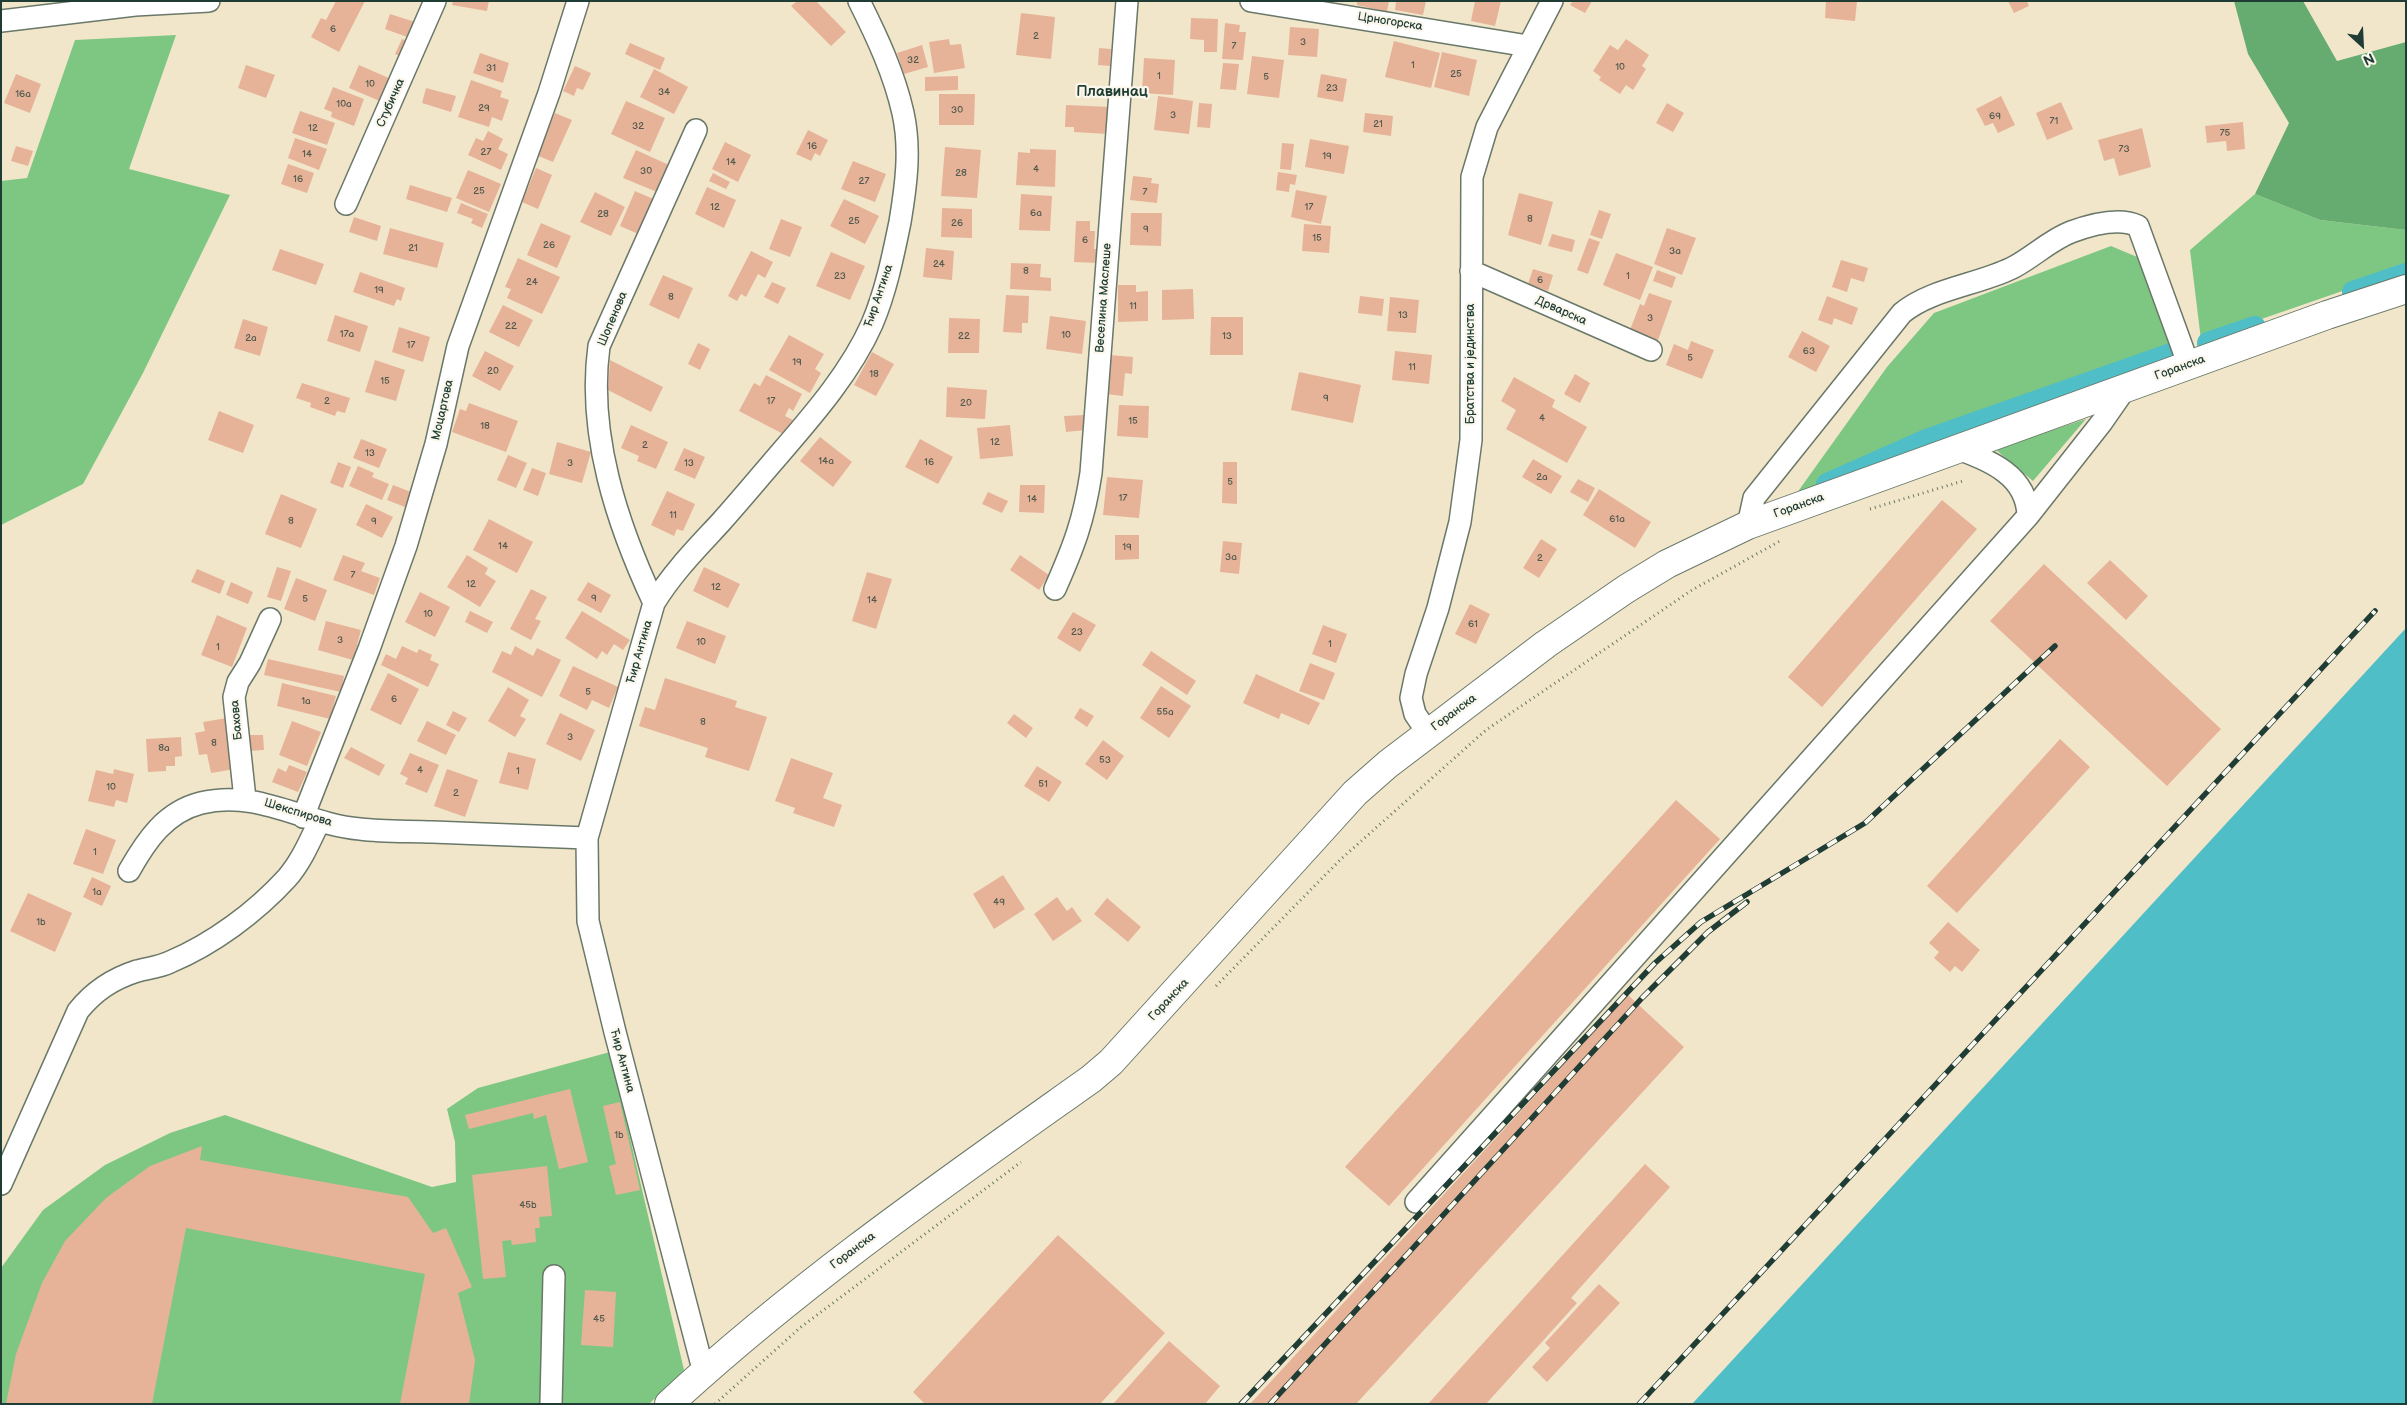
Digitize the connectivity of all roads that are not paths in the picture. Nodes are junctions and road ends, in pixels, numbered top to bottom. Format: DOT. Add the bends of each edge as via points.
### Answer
graph roads {
  1 [pos="28,1"];
  2 [pos="209,1"];
  3 [pos="435,1"];
  4 [pos="578,1"];
  5 [pos="858,1"];
  6 [pos="1127,1"];
  7 [pos="1251,1"];
  8 [pos="1552,1"];
  9 [pos="46,15"];
  10 [pos="1,21"];
  11 [pos="1528,46"];
  12 [pos="696,130"];
  13 [pos="346,204"];
  14 [pos="1471,271"];
  15 [pos="2406,288"];
  16 [pos="1651,350"];
  17 [pos="2189,366"];
  18 [pos="2125,389"];
  19 [pos="1956,448"];
  20 [pos="2028,516"];
  21 [pos="1748,525"];
  22 [pos="1055,589"];
  23 [pos="654,602"];
  24 [pos="270,619"];
  25 [pos="1428,732"];
  26 [pos="245,799"];
  27 [pos="311,819"];
  28 [pos="587,838"];
  29 [pos="129,871"];
  30 [pos="1,1184"];
  31 [pos="1416,1202"];
  32 [pos="554,1276"];
  33 [pos="704,1373"];
  34 [pos="551,1404"];
  35 [pos="669,1404"];
  1 -- 9 [label="street"];
  2 -- 9 [label="street"];
  3 -- 13 [label="street, Стубичка"];
  4 -- 27 [label="street, Моцартова" via="549,93 458,346 436,444 406,546"];
  5 -- 23 [label="street, Ћир Антина" via="895,81 904,115 908,153 901,216 872,324 845,370 772,462 670,576"];
  6 -- 22 [label="street, Веселина Маслеше" via="1091,474 1078,535"];
  7 -- 11 [label="street, Црногорска"];
  8 -- 11 [label="street, Братства и јединства"];
  9 -- 10 [label="street"];
  11 -- 14 [label="street, Братства и јединства" via="1479,148 1472,177"];
  12 -- 23 [label="street, Шопенова" via="599,346 596,366 596,409 610,483 631,555"];
  14 -- 16 [label="street, Дрварска"];
  14 -- 25 [label="street, Братства и јединства" via="1472,415 1467,486 1449,569 1411,698 1415,714"];
  15 -- 17 [label="main road, Горанска"];
  17 -- 18 [label="main road, Горанска"];
  17 -- 21 [label="street" via="2138,226 2128,222 2105,224 2070,232 2013,267 1923,299 1902,313 1754,498"];
  18 -- 19 [label="main road, Горанска"];
  18 -- 20 [label="street"];
  19 -- 20 [label="street" via="1994,465 2013,479 2028,502"];
  19 -- 21 [label="main road, Горанска"];
  20 -- 31 [label="street"];
  21 -- 25 [label="main road, Горанска" via="1688,553 1626,589"];
  23 -- 28 [label="street, Ћир Антина"];
  24 -- 26 [label="street, Бахова" via="238,682 234,698"];
  25 -- 33 [label="main road, Горанска" via="1355,794 1111,1062 898,1216 810,1284"];
  26 -- 27 [label="street, Шекспирова"];
  26 -- 29 [label="street, Шекспирова" via="201,803 165,821 148,839"];
  27 -- 28 [label="street, Шекспирова" via="359,829"];
  27 -- 30 [label="street, Моцартова" via="307,848 288,877 252,912 192,952 115,979 90,997 78,1011"];
  28 -- 33 [label="street, Ћир Антина" via="588,921"];
  32 -- 34 [label="street"];
  33 -- 35 [label="main road, Горанска"];
}
